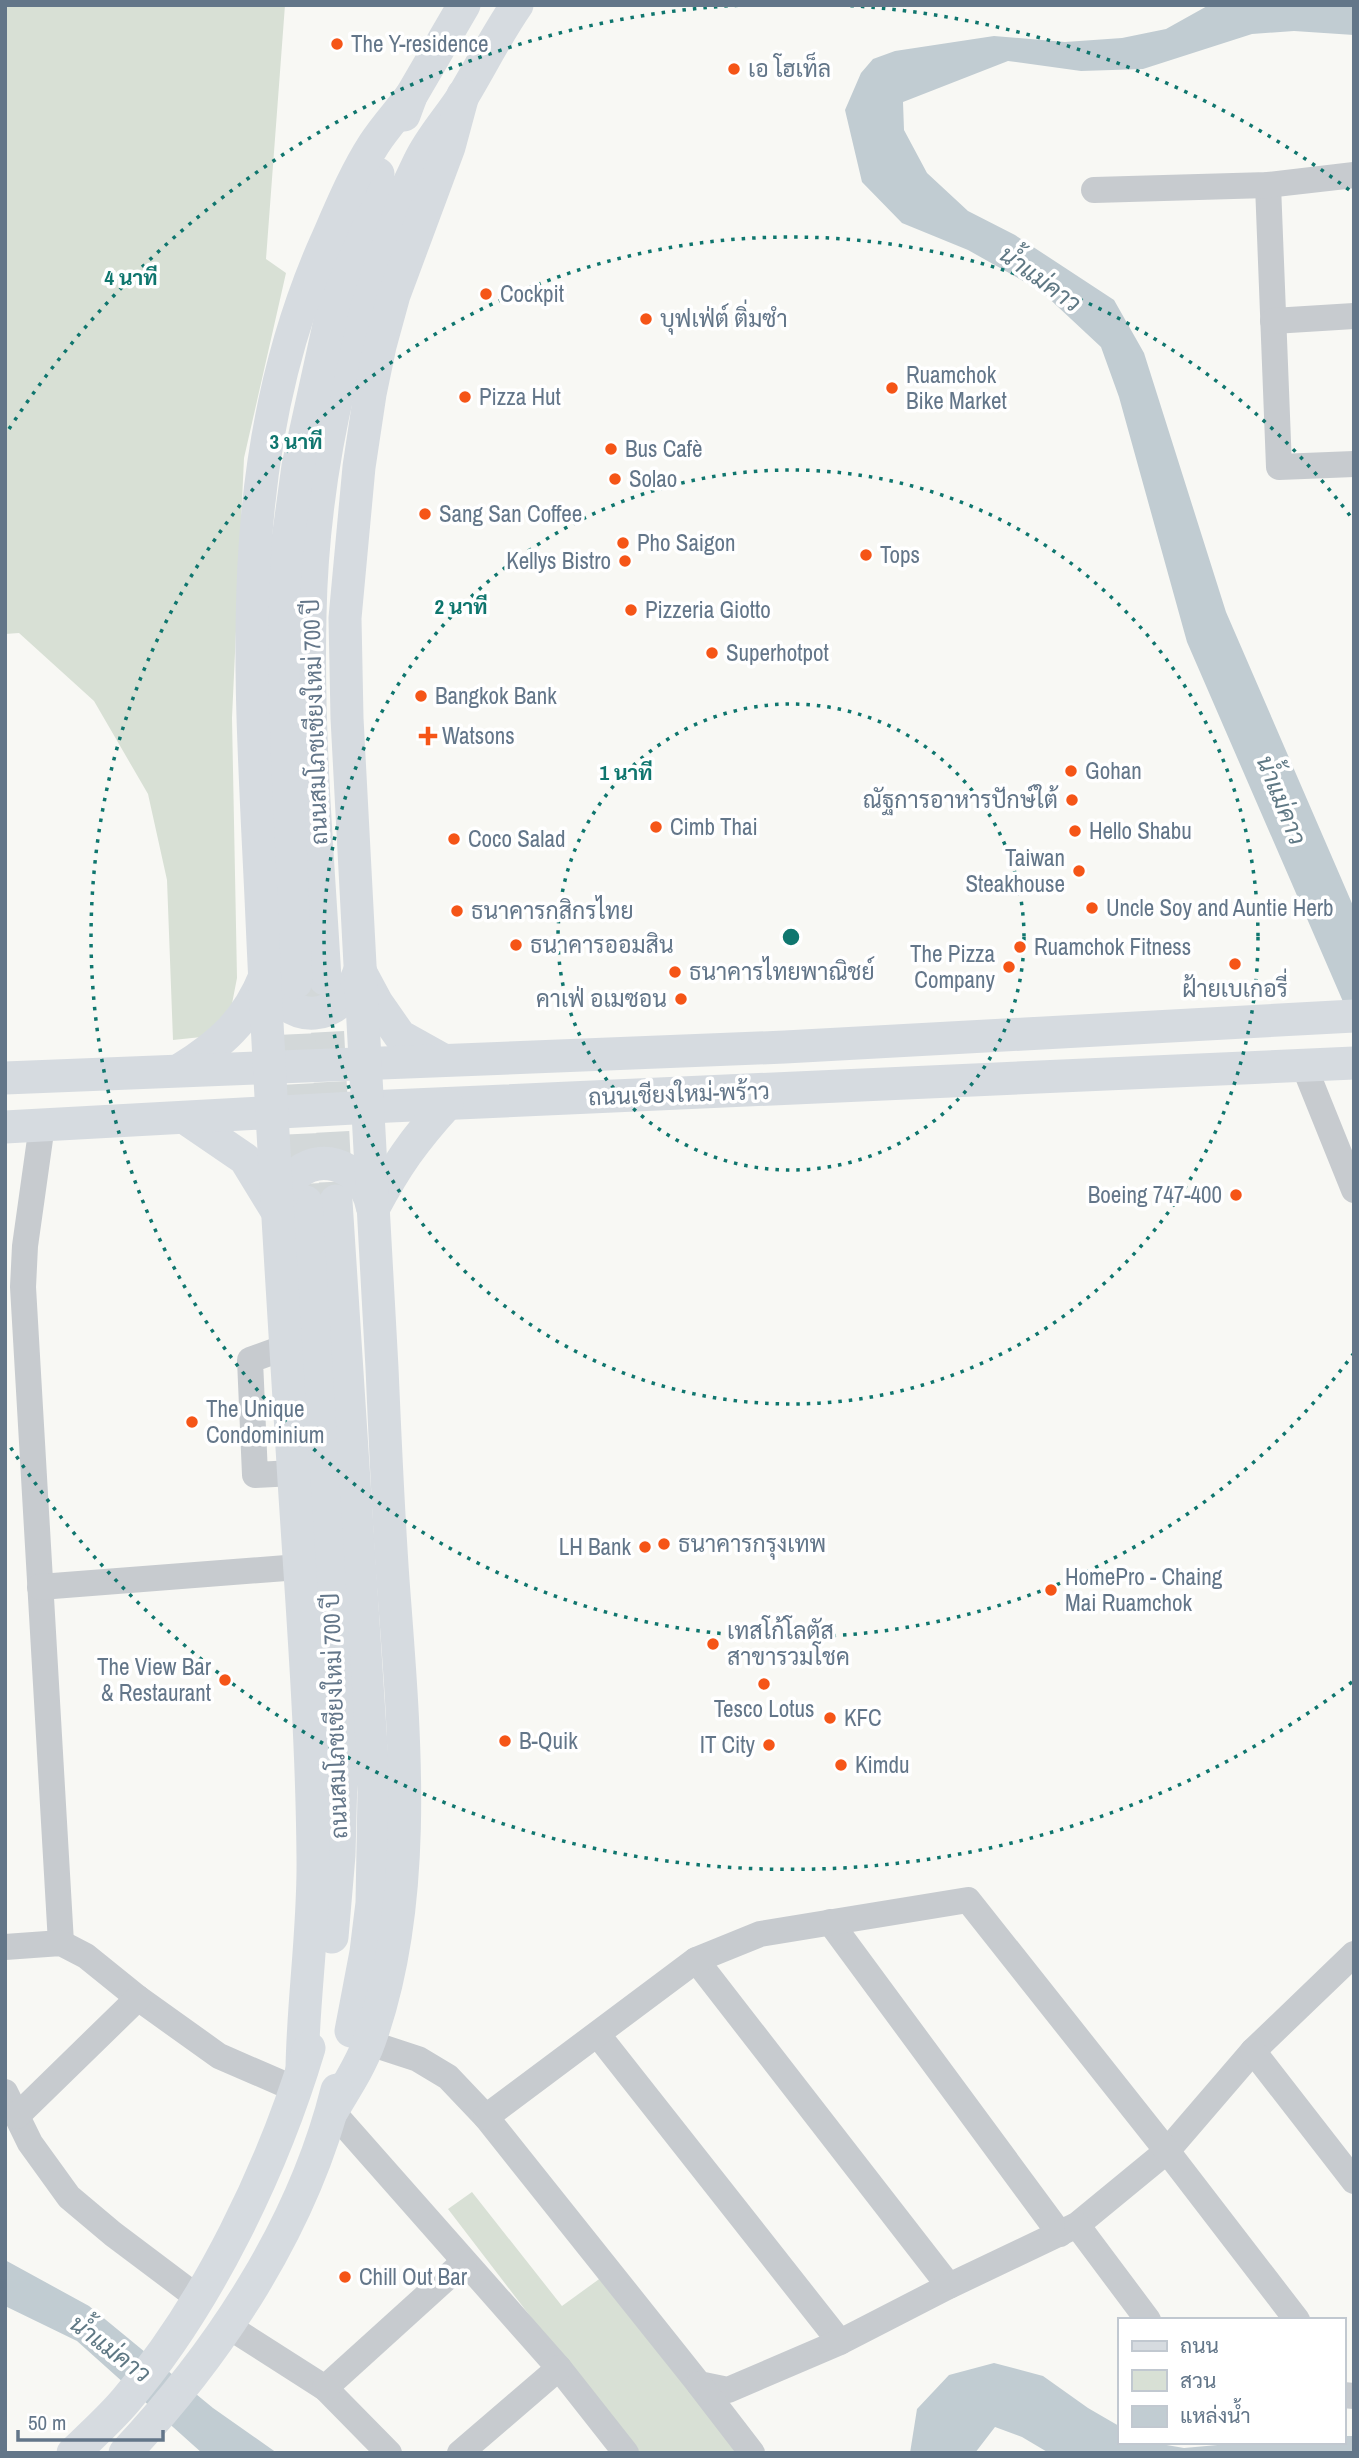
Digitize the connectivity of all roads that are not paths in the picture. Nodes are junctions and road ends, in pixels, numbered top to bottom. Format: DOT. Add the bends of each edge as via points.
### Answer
graph roads {
  1 [pos="464,5"];
  2 [pos="517,5"];
  3 [pos="463,95"];
  4 [pos="1354,176"];
  5 [pos="1268,184"];
  6 [pos="1094,190"];
  7 [pos="1354,316"];
  8 [pos="1273,321"];
  9 [pos="1354,464"];
  10 [pos="360,970"];
  11 [pos="295,979"];
  12 [pos="1354,1016"];
  13 [pos="446,1061"];
  14 [pos="365,1064"];
  15 [pos="1328,1064"];
  16 [pos="269,1067"];
  17 [pos="181,1069"];
  18 [pos="5,1078"];
  19 [pos="447,1104"];
  20 [pos="369,1107"];
  21 [pos="273,1113"];
  22 [pos="185,1118"];
  23 [pos="42,1125"];
  24 [pos="5,1127"];
  25 [pos="1354,1190"];
  26 [pos="307,1205"];
  27 [pos="373,1209"];
  28 [pos="299,1567"];
  29 [pos="40,1587"];
  30 [pos="830,1922"];
  31 [pos="61,1943"];
  32 [pos="5,1947"];
  33 [pos="1354,1954"];
  34 [pos="696,1960"];
  35 [pos="138,1998"];
  36 [pos="598,2035"];
  37 [pos="369,2043"];
  38 [pos="1253,2051"];
  39 [pos="299,2079"];
  40 [pos="11,2104"];
  41 [pos="332,2111"];
  42 [pos="486,2117"];
  43 [pos="1167,2151"];
  44 [pos="1354,2181"];
  45 [pos="1069,2230"];
  46 [pos="464,2262"];
  47 [pos="949,2286"];
  48 [pos="198,2298"];
  49 [pos="1146,2318"];
  50 [pos="1295,2318"];
  51 [pos="228,2326"];
  52 [pos="840,2342"];
  53 [pos="559,2368"];
  54 [pos="699,2384"];
  55 [pos="325,2388"];
  56 [pos="73,2453"];
  57 [pos="125,2453"];
  58 [pos="388,2453"];
  59 [pos="460,2453"];
  60 [pos="626,2453"];
  61 [pos="752,2453"];
  1 -- 11 [label="main road" via="411,96 356,174 299,309 263,459 251,615"];
  2 -- 3 [label="main road, ถนนสมโภชเชียงใหม่ 700 ปี"];
  3 -- 10 [label="main road" via="380,346 359,467 346,607 345,674"];
  3 -- 11 [label="main road, ถนนสมโภชเชียงใหม่ 700 ปี" via="421,158 365,295 321,474 313,549"];
  4 -- 5 [label="street"];
  5 -- 6 [label="street"];
  5 -- 8 [label="street"];
  7 -- 8 [label="street"];
  8 -- 9 [label="street" via="1279,467"];
  10 -- 11 [label="main road" via="346,997 321,1012 306,1013 286,1005 271,989"];
  10 -- 13 [label="main road" via="400,1036"];
  10 -- 14 [label="main road"];
  11 -- 16 [label="main road"];
  11 -- 17 [label="main road" via="257,996 213,1050"];
  12 -- 13 [label="main road, ถนนเชียงใหม่-พร้าว"];
  13 -- 14 [label="main road, ถนนเชียงใหม่-พร้าว"];
  14 -- 16 [label="main road, ถนนเชียงใหม่-พร้าว"];
  14 -- 20 [label="main road"];
  15 -- 19 [label="main road, ถนนเชียงใหม่-พร้าว"];
  15 -- 25 [label="street"];
  16 -- 17 [label="main road, ถนนเชียงใหม่-พร้าว"];
  16 -- 21 [label="main road"];
  17 -- 18 [label="main road, ถนนเชียงใหม่-พร้าว"];
  19 -- 20 [label="main road, ถนนเชียงใหม่-พร้าว"];
  19 -- 27 [label="main road" via="404,1154"];
  20 -- 21 [label="main road, ถนนเชียงใหม่-พร้าว"];
  20 -- 27 [label="main road"];
  21 -- 22 [label="main road, ถนนเชียงใหม่-พร้าว"];
  21 -- 26 [label="main road"];
  22 -- 23 [label="main road, ถนนเชียงใหม่-พร้าว"];
  22 -- 26 [label="main road"];
  23 -- 24 [label="main road, ถนนเชียงใหม่-พร้าว"];
  23 -- 29 [label="street" via="23,1287"];
  26 -- 27 [label="main road" via="287,1185 310,1166 324,1163 339,1165 358,1177"];
  26 -- 28 [label="main road" via="286,1346"];
  26 -- 39 [label="main road, ถนนสมโภชเชียงใหม่ 700 ปี" via="341,1777 340,1855 324,1989"];
  26 -- 41 [label="main road, ถนนสมโภชเชียงใหม่ 700 ปี" via="374,1792 372,1903 366,1952"];
  27 -- 37 [label="main road" via="405,1814 397,1920"];
  28 -- 29 [label="street"];
  28 -- 39 [label="main road" via="313,1857"];
  29 -- 31 [label="street"];
  30 -- 34 [label="street" via="760,1934"];
  30 -- 43 [label="street" via="968,1900"];
  30 -- 45 [label="street"];
  31 -- 32 [label="street"];
  31 -- 35 [label="street" via="86,1955"];
  33 -- 38 [label="street"];
  34 -- 36 [label="street"];
  34 -- 47 [label="street"];
  35 -- 39 [label="street" via="219,2056"];
  35 -- 40 [label="street"];
  36 -- 42 [label="street"];
  36 -- 52 [label="street"];
  37 -- 41 [label="main road"];
  37 -- 42 [label="street" via="418,2059 448,2077"];
  38 -- 43 [label="street"];
  38 -- 44 [label="street"];
  39 -- 48 [label="main road, ถนนสมโภชเชียงใหม่ 700 ปี" via="260,2179"];
  40 -- 48 [label="street" via="30,2143 69,2197"];
  41 -- 46 [label="street"];
  41 -- 51 [label="main road, ถนนสมโภชเชียงใหม่ 700 ปี" via="287,2225"];
  42 -- 54 [label="street"];
  43 -- 45 [label="street"];
  43 -- 50 [label="street"];
  45 -- 47 [label="street"];
  45 -- 49 [label="street"];
  46 -- 53 [label="street"];
  46 -- 55 [label="street"];
  47 -- 52 [label="street"];
  48 -- 56 [label="main road, ถนนสมโภชเชียงใหม่ 700 ปี" via="125,2402"];
  51 -- 55 [label="street"];
  51 -- 57 [label="main road, ถนนสมโภชเชียงใหม่ 700 ปี"];
  52 -- 54 [label="street" via="727,2390"];
  53 -- 59 [label="street"];
  53 -- 60 [label="street"];
  54 -- 61 [label="street"];
  55 -- 58 [label="street"];
}
